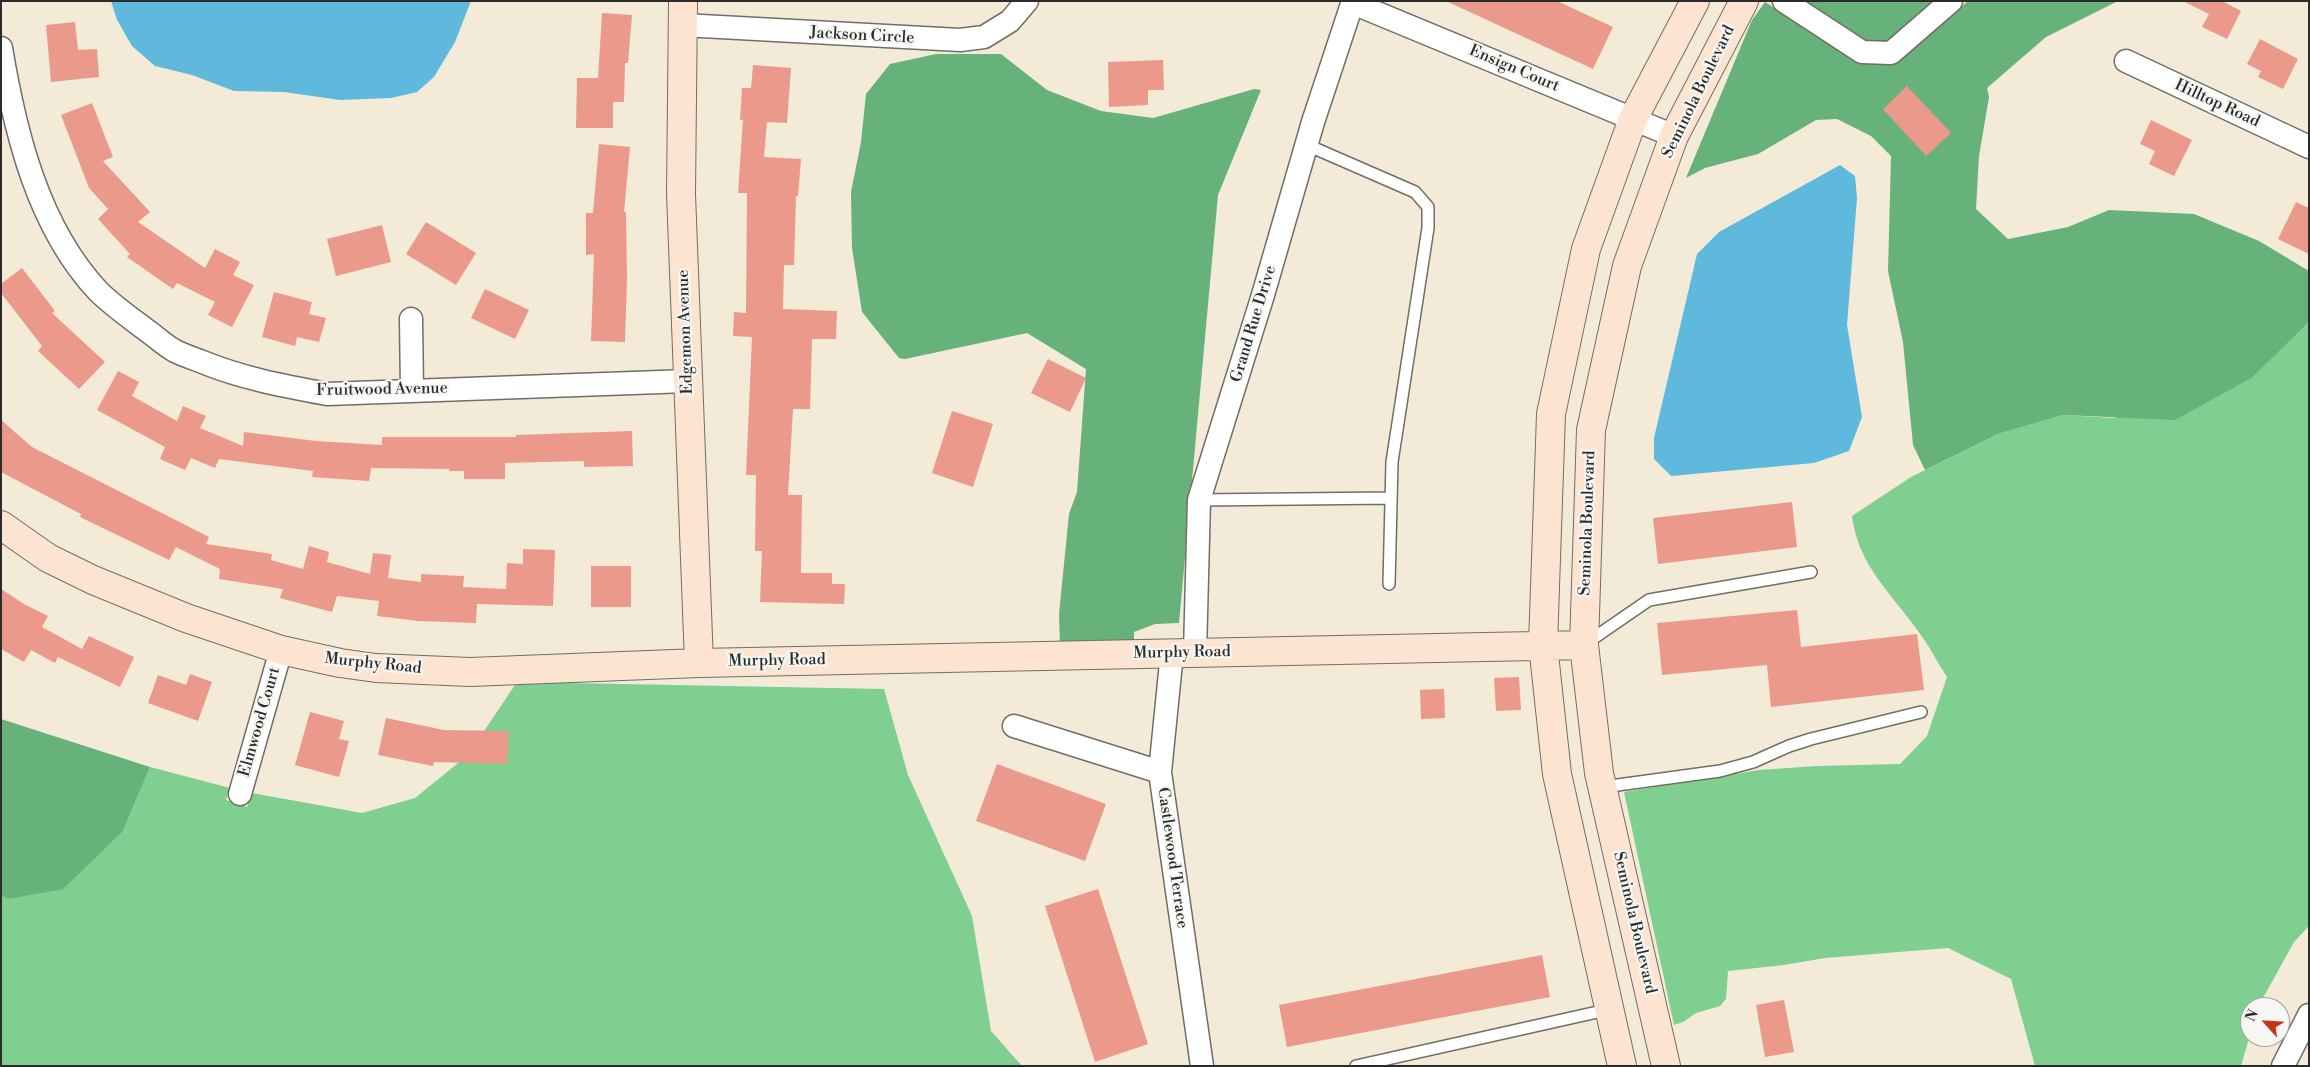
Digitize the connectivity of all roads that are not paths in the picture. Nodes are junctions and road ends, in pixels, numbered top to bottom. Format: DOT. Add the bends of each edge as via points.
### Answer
graph roads {
  1 [pos="1026,1"];
  2 [pos="1695,1"];
  3 [pos="1744,1"];
  4 [pos="1784,1"];
  5 [pos="1951,1"];
  6 [pos="1353,2"];
  7 [pos="683,13"];
  8 [pos="1,48"];
  9 [pos="2126,61"];
  10 [pos="1633,119"];
  11 [pos="1674,136"];
  12 [pos="1307,146"];
  13 [pos="2309,147"];
  14 [pos="411,319"];
  15 [pos="688,381"];
  16 [pos="412,391"];
  17 [pos="1391,498"];
  18 [pos="1198,500"];
  19 [pos="1,525"];
  20 [pos="1812,572"];
  21 [pos="1389,584"];
  22 [pos="1542,645"];
  23 [pos="1584,645"];
  24 [pos="281,650"];
  25 [pos="1183,653"];
  26 [pos="699,663"];
  27 [pos="1921,712"];
  28 [pos="1014,726"];
  29 [pos="1160,772"];
  30 [pos="1602,787"];
  31 [pos="240,794"];
  32 [pos="1610,1010"];
  33 [pos="2309,1015"];
  34 [pos="1202,1066"];
  35 [pos="1356,1066"];
  36 [pos="1622,1066"];
  37 [pos="1666,1066"];
  38 [pos="2283,1066"];
  1 -- 7 [label="street, Jackson Circle" via="1010,21 984,37 960,40"];
  2 -- 10 [label="street"];
  3 -- 11 [label="street, Seminola Boulevard"];
  4 -- 5 [label="street" via="1862,52 1891,53"];
  6 -- 10 [label="street, Ensign Court"];
  6 -- 12 [label="street, Grand Rue Drive"];
  7 -- 15 [label="street, Edgemon Avenue" via="681,194"];
  8 -- 16 [label="street, Fruitwood Avenue" via="25,156 59,239 97,290 123,313 176,351 228,373 327,394"];
  9 -- 13 [label="street, Hilltop Road"];
  10 -- 11 [label="street, Ensign Court"];
  10 -- 22 [label="street" via="1586,250 1551,414"];
  11 -- 23 [label="street, Seminola Boulevard" via="1627,266 1591,430"];
  12 -- 17 [label="lane" via="1416,192 1428,207 1428,228 1392,462"];
  12 -- 18 [label="street, Grand Rue Drive"];
  14 -- 16 [label="street"];
  15 -- 16 [label="street, Fruitwood Avenue"];
  15 -- 26 [label="street, Edgemon Avenue"];
  17 -- 18 [label="lane"];
  17 -- 21 [label="lane"];
  18 -- 25 [label="street, Grand Rue Drive"];
  19 -- 24 [label="street, Murphy Road" via="48,558 94,580 186,618"];
  20 -- 23 [label="lane" via="1649,600"];
  22 -- 23 [label="street, Murphy Road"];
  22 -- 25 [label="street, Murphy Road"];
  22 -- 32 [label="street" via="1557,774"];
  23 -- 30 [label="street, Seminola Boulevard"];
  24 -- 26 [label="street, Murphy Road" via="376,668 470,672"];
  24 -- 31 [label="street, Elmwood Court"];
  25 -- 26 [label="street, Murphy Road"];
  25 -- 29 [label="street, Grand Rue Drive"];
  27 -- 30 [label="lane" via="1811,739 1720,771"];
  28 -- 29 [label="street, Castlewood Terrace"];
  29 -- 34 [label="street, Castlewood Terrace"];
  30 -- 37 [label="street, Seminola Boulevard"];
  32 -- 35 [label="lane"];
  32 -- 36 [label="street"];
  33 -- 38 [label="street"];
}
